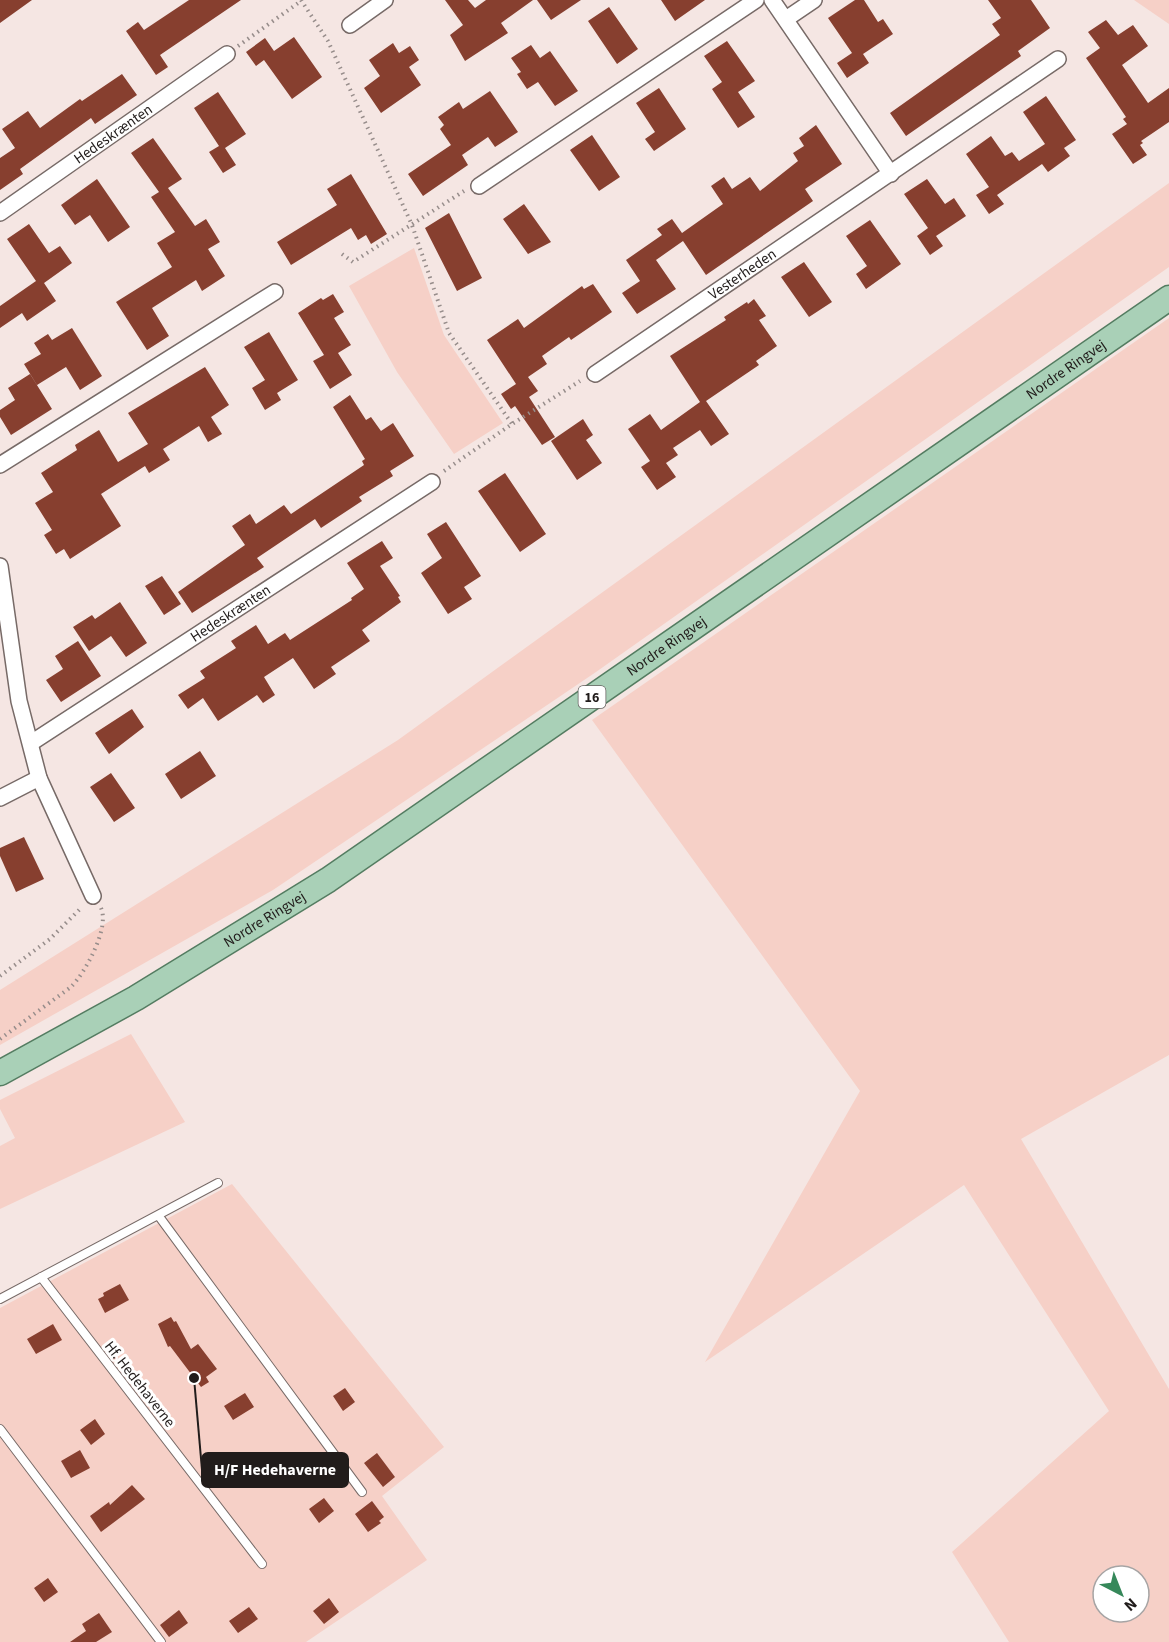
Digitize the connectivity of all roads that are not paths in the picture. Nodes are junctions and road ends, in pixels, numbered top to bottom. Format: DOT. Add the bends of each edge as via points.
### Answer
graph roads {
  1 [pos="386,0"];
  2 [pos="756,0"];
  3 [pos="772,0"];
  4 [pos="813,0"];
  5 [pos="786,19"];
  6 [pos="350,25"];
  7 [pos="227,54"];
  8 [pos="1058,59"];
  9 [pos="891,174"];
  10 [pos="479,186"];
  11 [pos="0,213"];
  12 [pos="275,292"];
  13 [pos="1169,298"];
  14 [pos="595,374"];
  15 [pos="0,465"];
  16 [pos="432,482"];
  17 [pos="0,566"];
  18 [pos="31,743"];
  19 [pos="39,778"];
  20 [pos="0,798"];
  21 [pos="93,896"];
  22 [pos="0,1074"];
  23 [pos="218,1183"];
  24 [pos="158,1215"];
  25 [pos="41,1277"];
  26 [pos="0,1299"];
  27 [pos="0,1429"];
  28 [pos="362,1492"];
  29 [pos="262,1564"];
  30 [pos="161,1642"];
  1 -- 6 [label="street"];
  2 -- 10 [label="street"];
  3 -- 5 [label="street"];
  4 -- 5 [label="street"];
  5 -- 9 [label="street"];
  7 -- 11 [label="street, Hedeskrænten"];
  8 -- 9 [label="street, Vesterheden"];
  9 -- 14 [label="street, Vesterheden"];
  12 -- 15 [label="street"];
  13 -- 22 [label="main road, Nordre Ringvej / 16" via="328,880 136,998"];
  16 -- 18 [label="street, Hedeskrænten"];
  17 -- 18 [label="street" via="19,701"];
  18 -- 19 [label="street"];
  19 -- 20 [label="street"];
  19 -- 21 [label="street"];
  23 -- 24 [label="lane"];
  24 -- 25 [label="lane"];
  24 -- 28 [label="lane"];
  25 -- 26 [label="lane"];
  25 -- 29 [label="lane, Hf. Hedehaverne"];
  27 -- 30 [label="lane"];
}
